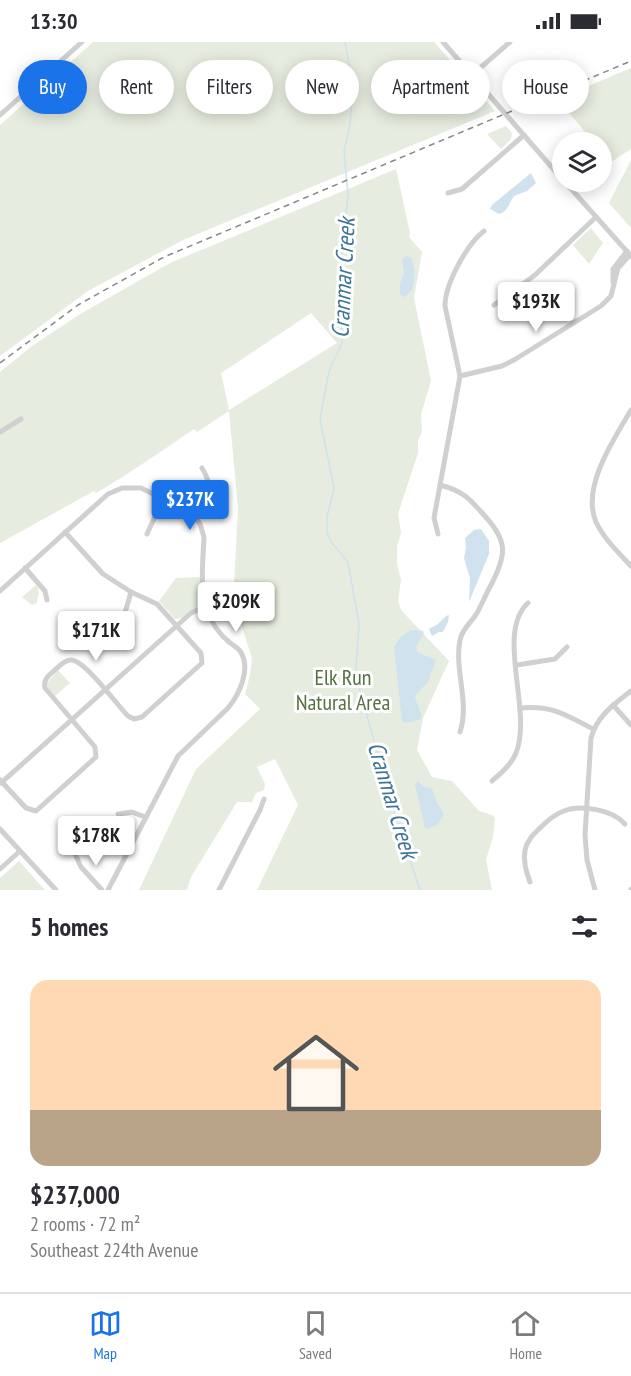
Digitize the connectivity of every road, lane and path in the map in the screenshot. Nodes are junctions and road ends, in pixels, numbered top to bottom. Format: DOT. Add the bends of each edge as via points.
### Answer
graph roads {
  1 [pos="82,42"];
  2 [pos="443,42"];
  3 [pos="510,42"];
  4 [pos="459,60"];
  5 [pos="489,60"];
  6 [pos="490,96"];
  7 [pos="0,115"];
  8 [pos="524,135"];
  9 [pos="552,166"];
  10 [pos="574,192"];
  11 [pos="448,193"];
  12 [pos="596,217"];
  13 [pos="484,231"];
  14 [pos="629,254"];
  15 [pos="494,305"];
  16 [pos="460,376"];
  17 [pos="631,410"];
  18 [pos="21,419"];
  19 [pos="0,432"];
  20 [pos="202,468"];
  21 [pos="440,485"];
  22 [pos="163,499"];
  23 [pos="192,513"];
  24 [pos="65,532"];
  25 [pos="147,534"];
  26 [pos="438,534"];
  27 [pos="631,566"];
  28 [pos="25,568"];
  29 [pos="0,591"];
  30 [pos="131,592"];
  31 [pos="46,600"];
  32 [pos="528,603"];
  33 [pos="206,606"];
  34 [pos="122,623"];
  35 [pos="177,626"];
  36 [pos="567,647"];
  37 [pos="517,665"];
  38 [pos="104,690"];
  39 [pos="631,690"];
  40 [pos="613,705"];
  41 [pos="520,708"];
  42 [pos="71,720"];
  43 [pos="631,725"];
  44 [pos="593,729"];
  45 [pos="460,732"];
  46 [pos="492,781"];
  47 [pos="1,782"];
  48 [pos="264,799"];
  49 [pos="585,809"];
  50 [pos="118,814"];
  51 [pos="145,818"];
  52 [pos="625,824"];
  53 [pos="0,829"];
  54 [pos="20,851"];
  55 [pos="75,854"];
  56 [pos="0,869"];
  57 [pos="530,882"];
  58 [pos="56,890"];
  59 [pos="102,890"];
  60 [pos="108,890"];
  61 [pos="219,890"];
  62 [pos="595,890"];
  1 -- 7 [label="street"];
  2 -- 4 [label="street"];
  3 -- 5 [label="street"];
  6 -- 8 [label="street"];
  8 -- 9 [label="street"];
  8 -- 11 [label="street" via="462,189"];
  10 -- 12 [label="street"];
  12 -- 14 [label="street"];
  12 -- 15 [label="street" via="535,276"];
  13 -- 16 [label="street" via="471,244 445,299"];
  14 -- 16 [label="street" via="618,268 608,301 514,360"];
  16 -- 21 [label="street"];
  17 -- 27 [label="street" via="600,469 592,509 601,531"];
  18 -- 19 [label="street"];
  20 -- 23 [label="street" via="209,491"];
  21 -- 26 [label="street" via="434,518"];
  21 -- 45 [label="street" via="468,497 497,529 503,551 495,577 460,638 464,717"];
  22 -- 23 [label="street"];
  22 -- 24 [label="street" via="141,488 122,488 108,495"];
  22 -- 25 [label="street"];
  23 -- 33 [label="street" via="204,537"];
  24 -- 28 [label="street"];
  24 -- 30 [label="street" via="98,570"];
  28 -- 29 [label="street"];
  28 -- 31 [label="street" via="45,591"];
  30 -- 34 [label="street"];
  30 -- 35 [label="street" via="157,604"];
  32 -- 37 [label="street" via="514,626"];
  33 -- 35 [label="street"];
  33 -- 51 [label="street" via="216,630 241,653 242,684 234,701 178,756"];
  35 -- 38 [label="street"];
  35 -- 38 [label="street" via="201,653 200,665 142,717 134,720 128,716"];
  36 -- 37 [label="street" via="555,659"];
  37 -- 41 [label="street"];
  38 -- 42 [label="street"];
  38 -- 42 [label="street" via="83,665 71,660 47,677 46,692"];
  39 -- 40 [label="street"];
  40 -- 43 [label="street"];
  40 -- 44 [label="street"];
  41 -- 44 [label="street" via="544,707"];
  41 -- 46 [label="street" via="521,733 516,752"];
  42 -- 47 [label="street"];
  42 -- 47 [label="street" via="97,754 39,810 26,808"];
  44 -- 49 [label="street"];
  48 -- 61 [label="street"];
  49 -- 52 [label="street" via="612,814"];
  49 -- 57 [label="street" via="564,810 532,836 524,854"];
  49 -- 62 [label="street" via="585,845"];
  50 -- 51 [label="street" via="132,812"];
  51 -- 60 [label="street"];
  53 -- 54 [label="street"];
  54 -- 56 [label="street"];
  54 -- 58 [label="street"];
  55 -- 59 [label="street"];
}
